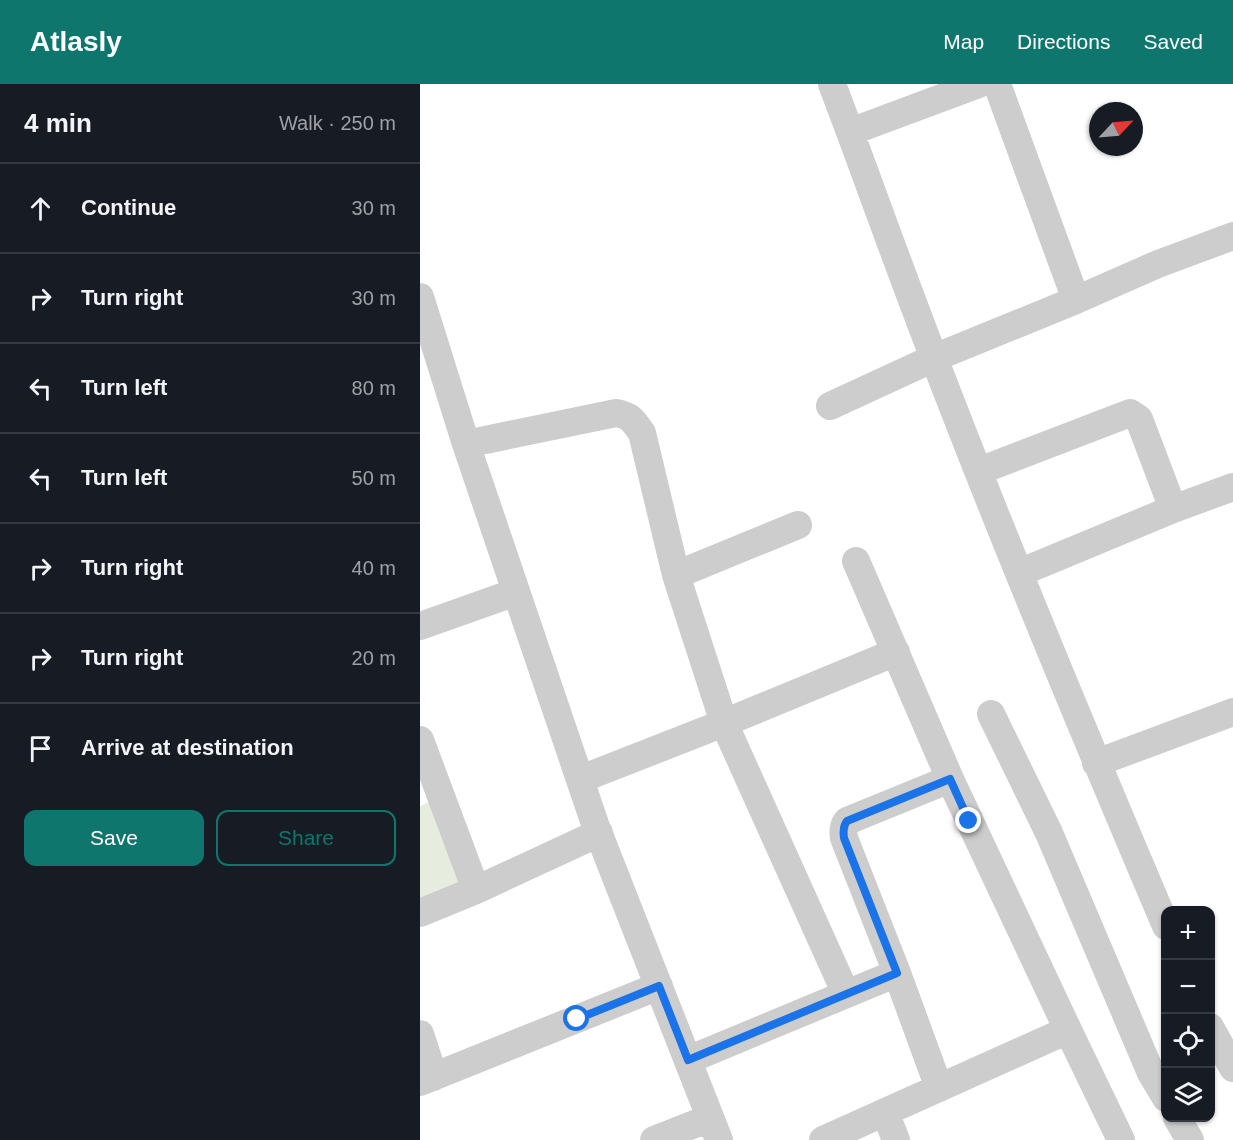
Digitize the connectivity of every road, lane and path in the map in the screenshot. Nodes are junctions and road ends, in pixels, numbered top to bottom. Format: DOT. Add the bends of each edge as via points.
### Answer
graph roads {
  1 [pos="832,84"];
  2 [pos="980,84"];
  3 [pos="997,84"];
  4 [pos="850,132"];
  5 [pos="1233,236"];
  6 [pos="420,297"];
  7 [pos="1076,300"];
  8 [pos="934,358"];
  9 [pos="830,406"];
  10 [pos="466,444"];
  11 [pos="979,471"];
  12 [pos="1233,486"];
  13 [pos="1173,508"];
  14 [pos="798,525"];
  15 [pos="856,561"];
  16 [pos="1019,573"];
  17 [pos="676,575"];
  18 [pos="516,592"];
  19 [pos="420,626"];
  20 [pos="896,652"];
  21 [pos="1233,712"];
  22 [pos="991,714"];
  23 [pos="724,723"];
  24 [pos="420,740"];
  25 [pos="1096,763"];
  26 [pos="580,779"];
  27 [pos="950,779"];
  28 [pos="428,790"];
  29 [pos="599,833"];
  30 [pos="476,890"];
  31 [pos="420,913"];
  32 [pos="1161,914"];
  33 [pos="897,973"];
  34 [pos="659,986"];
  35 [pos="846,994"];
  36 [pos="1068,1030"];
  37 [pos="420,1034"];
  38 [pos="1215,1036"];
  39 [pos="688,1060"];
  40 [pos="1233,1068"];
  41 [pos="427,1080"];
  42 [pos="939,1088"];
  43 [pos="1161,1090"];
  44 [pos="885,1112"];
  45 [pos="1179,1122"];
  46 [pos="715,1129"];
  47 [pos="654,1140"];
  48 [pos="823,1140"];
  49 [pos="896,1140"];
  50 [pos="1121,1140"];
  51 [pos="1190,1140"];
  1 -- 4 [label="street"];
  2 -- 4 [label="street"];
  3 -- 7 [label="street"];
  4 -- 8 [label="street"];
  5 -- 7 [label="street"];
  6 -- 10 [label="street"];
  7 -- 8 [label="street"];
  8 -- 9 [label="street"];
  8 -- 11 [label="street"];
  10 -- 17 [label="street" via="616,413 632,418 642,433"];
  10 -- 18 [label="street"];
  11 -- 13 [label="street" via="1131,412 1139,419"];
  11 -- 16 [label="street"];
  12 -- 13 [label="street"];
  13 -- 16 [label="street"];
  14 -- 17 [label="street"];
  15 -- 20 [label="street"];
  16 -- 25 [label="street"];
  17 -- 23 [label="street"];
  18 -- 19 [label="street"];
  18 -- 26 [label="street"];
  20 -- 23 [label="street"];
  20 -- 27 [label="street"];
  21 -- 25 [label="street"];
  22 -- 43 [label="street" via="1049,833"];
  23 -- 26 [label="street"];
  23 -- 35 [label="street"];
  24 -- 28 [label="street"];
  25 -- 32 [label="street"];
  26 -- 29 [label="street"];
  27 -- 33 [label="street" via="847,821 843,831"];
  27 -- 36 [label="street"];
  28 -- 30 [label="street"];
  29 -- 30 [label="street"];
  29 -- 34 [label="street"];
  30 -- 31 [label="street"];
  33 -- 35 [label="street"];
  33 -- 42 [label="street"];
  34 -- 39 [label="street"];
  34 -- 41 [label="street"];
  35 -- 39 [label="street"];
  36 -- 42 [label="street"];
  36 -- 50 [label="street"];
  37 -- 41 [label="street"];
  38 -- 40 [label="street"];
  39 -- 46 [label="street"];
  42 -- 44 [label="street"];
  44 -- 48 [label="street"];
  44 -- 49 [label="street"];
  45 -- 51 [label="street"];
  46 -- 47 [label="street"];
}
